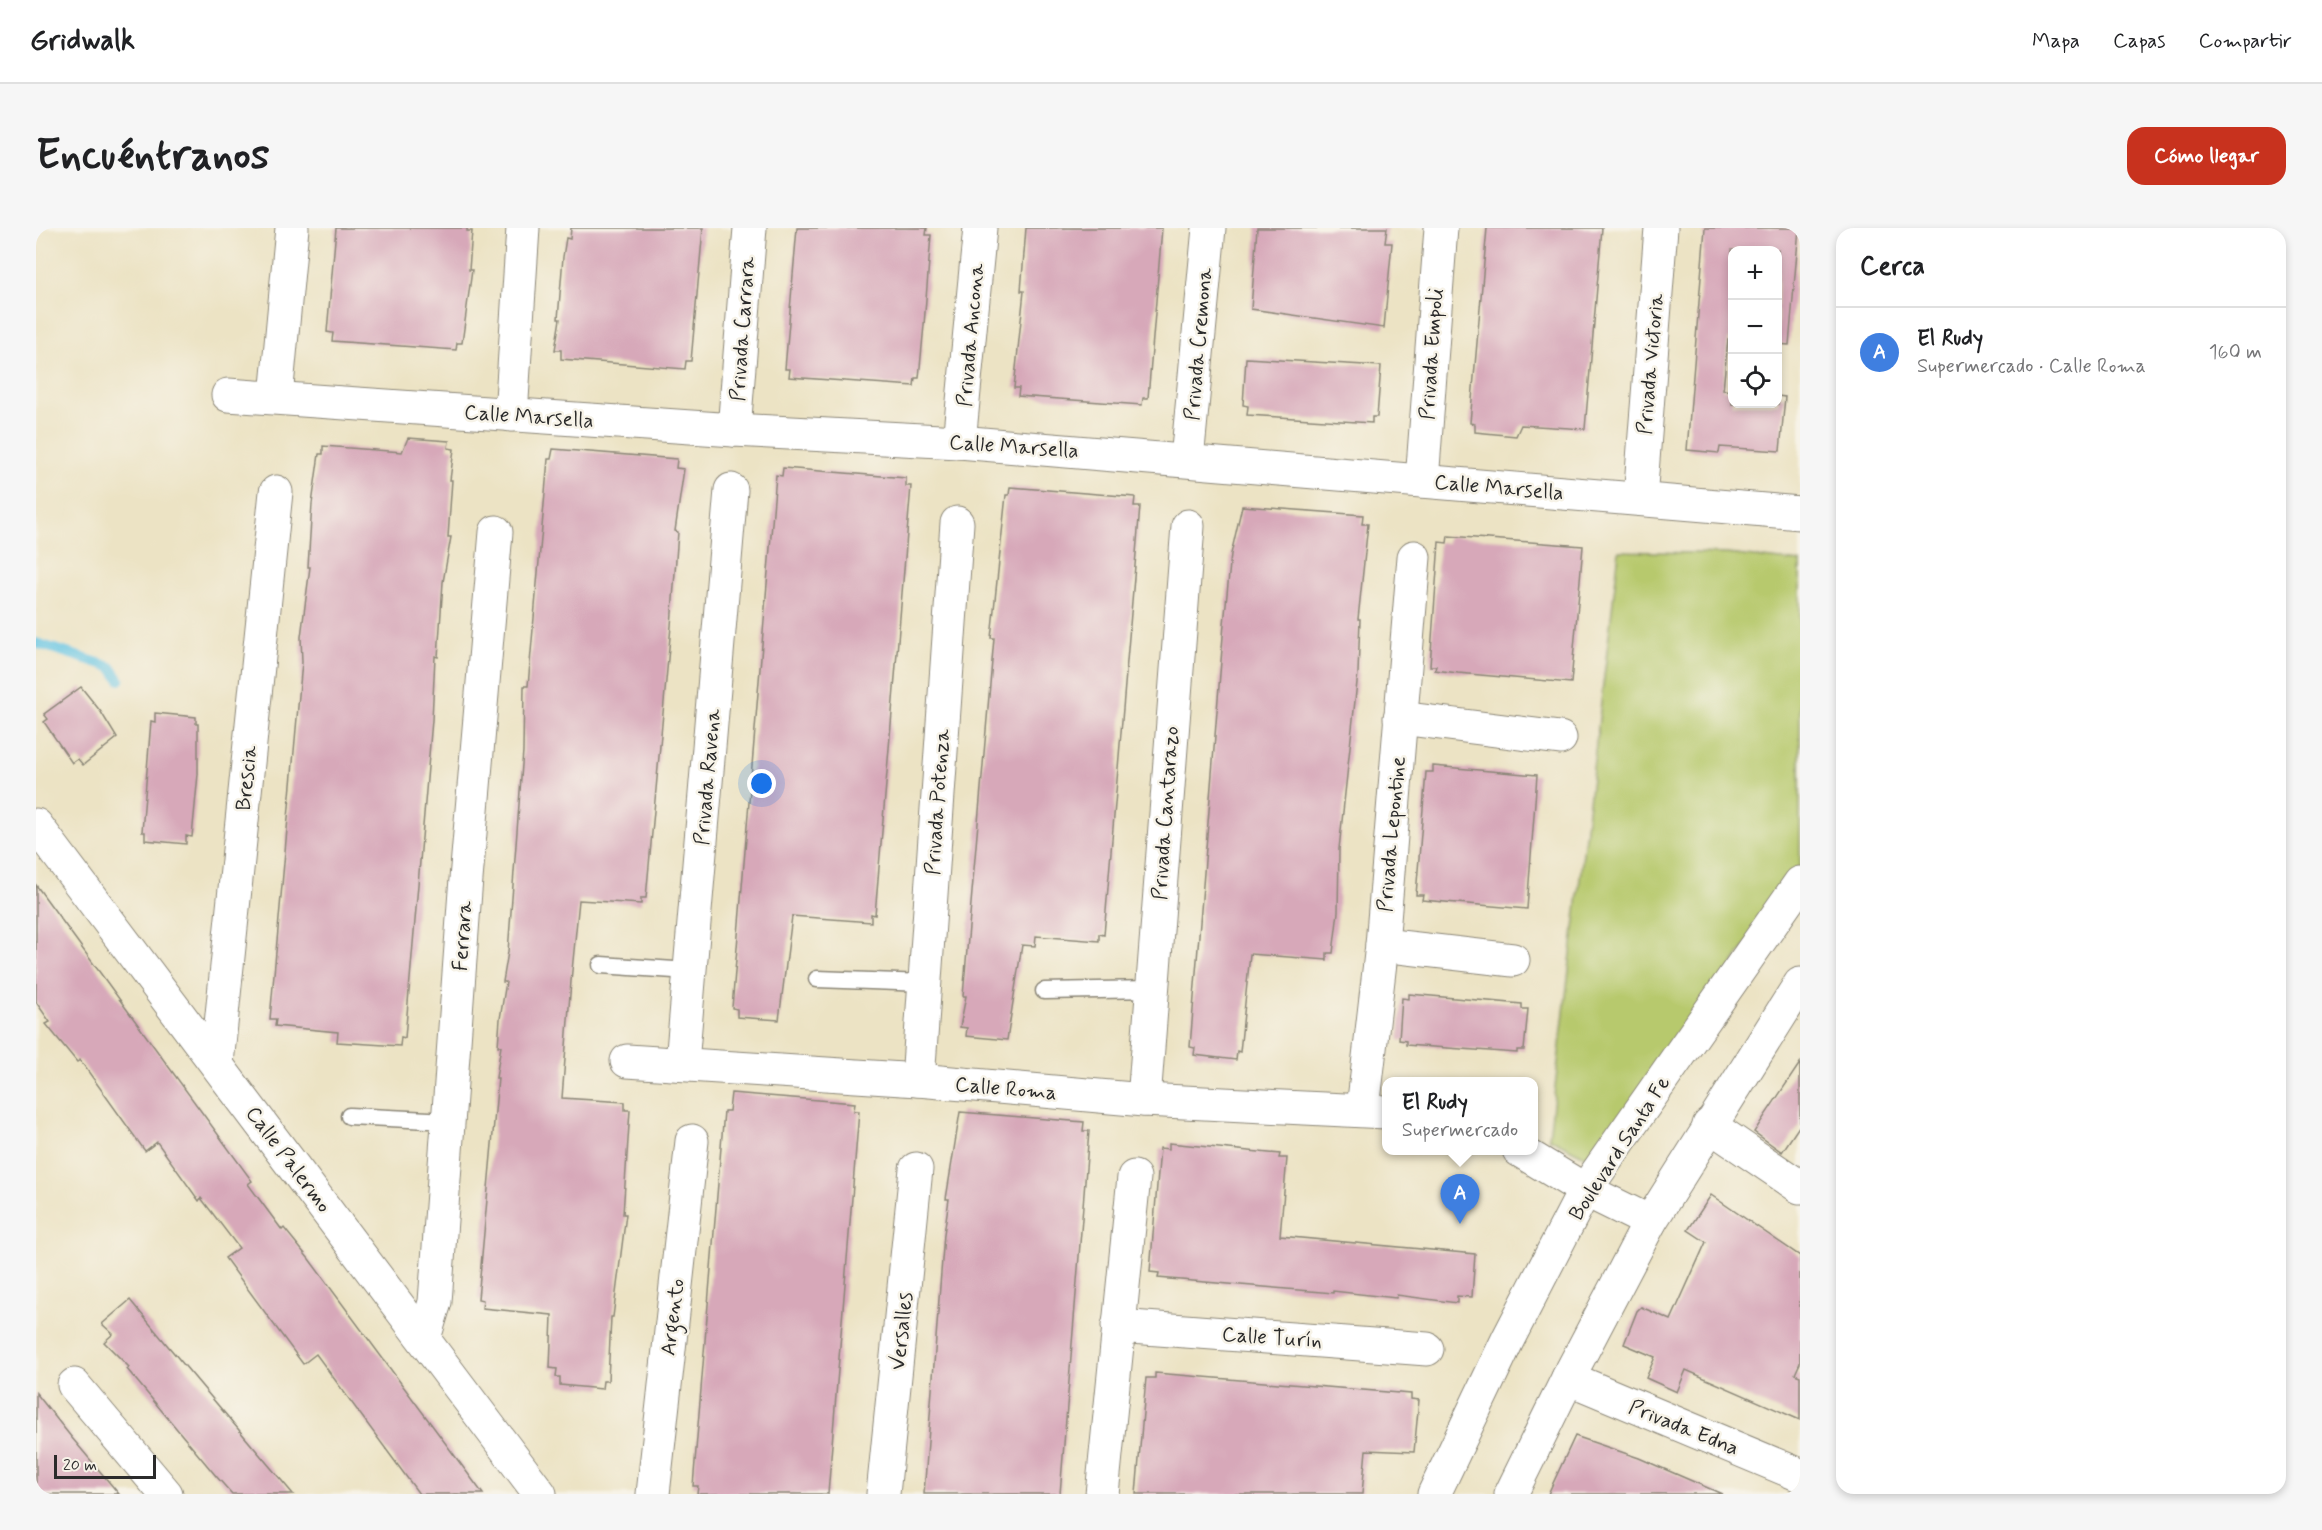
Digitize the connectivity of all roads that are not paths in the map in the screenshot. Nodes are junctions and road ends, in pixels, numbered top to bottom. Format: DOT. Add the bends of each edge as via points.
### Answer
graph roads {
  1 [pos="292,228"];
  2 [pos="523,228"];
  3 [pos="750,228"];
  4 [pos="980,228"];
  5 [pos="1209,228"];
  6 [pos="1441,228"];
  7 [pos="1661,228"];
  8 [pos="228,394"];
  9 [pos="276,397"];
  10 [pos="511,415"];
  11 [pos="735,430"];
  12 [pos="959,442"];
  13 [pos="1187,460"];
  14 [pos="1422,481"];
  15 [pos="731,490"];
  16 [pos="276,492"];
  17 [pos="1640,500"];
  18 [pos="1800,513"];
  19 [pos="957,523"];
  20 [pos="1188,526"];
  21 [pos="496,532"];
  22 [pos="1414,557"];
  23 [pos="1401,718"];
  24 [pos="1560,738"];
  25 [pos="36,825"];
  26 [pos="1800,883"];
  27 [pos="1382,945"];
  28 [pos="1513,960"];
  29 [pos="601,965"];
  30 [pos="689,971"];
  31 [pos="817,979"];
  32 [pos="925,983"];
  33 [pos="1800,984"];
  34 [pos="1152,989"];
  35 [pos="1044,991"];
  36 [pos="627,1061"];
  37 [pos="217,1063"];
  38 [pos="682,1064"];
  39 [pos="918,1080"];
  40 [pos="1144,1100"];
  41 [pos="1375,1111"];
  42 [pos="349,1116"];
  43 [pos="448,1121"];
  44 [pos="1709,1125"];
  45 [pos="692,1141"];
  46 [pos="1527,1155"];
  47 [pos="916,1169"];
  48 [pos="1134,1177"];
  49 [pos="1800,1187"];
  50 [pos="1585,1190"];
  51 [pos="1650,1222"];
  52 [pos="1118,1326"];
  53 [pos="424,1338"];
  54 [pos="1427,1349"];
  55 [pos="1568,1378"];
  56 [pos="74,1385"];
  57 [pos="1800,1475"];
  58 [pos="166,1494"];
  59 [pos="540,1494"];
  60 [pos="653,1494"];
  61 [pos="883,1494"];
  62 [pos="1102,1494"];
  63 [pos="1434,1494"];
  64 [pos="1511,1494"];
  1 -- 9 [label="street"];
  2 -- 10 [label="street"];
  3 -- 11 [label="street, Privada Carrara"];
  4 -- 12 [label="street, Privada Ancona"];
  5 -- 13 [label="street, Privada Cremona"];
  6 -- 14 [label="street, Privada Empoli"];
  7 -- 17 [label="street, Privada Victoria"];
  8 -- 9 [label="street, Calle Marsella"];
  9 -- 10 [label="street, Calle Marsella"];
  10 -- 11 [label="street, Calle Marsella"];
  11 -- 12 [label="street, Calle Marsella"];
  12 -- 13 [label="street, Calle Marsella"];
  13 -- 14 [label="street, Calle Marsella"];
  14 -- 17 [label="street, Calle Marsella"];
  15 -- 30 [label="street, Privada Ravena"];
  16 -- 37 [label="street, Brescia"];
  17 -- 18 [label="street, Calle Marsella"];
  19 -- 32 [label="street, Privada Potenza"];
  20 -- 34 [label="street, Privada Cantarazo"];
  21 -- 43 [label="street, Ferrara"];
  22 -- 23 [label="street, Privada Lepontine"];
  23 -- 24 [label="street"];
  23 -- 27 [label="street, Privada Lepontine"];
  25 -- 37 [label="street, Calle Palermo"];
  26 -- 50 [label="street, Boulevard Santa Fe"];
  27 -- 28 [label="street"];
  27 -- 41 [label="street, Privada Lepontine"];
  29 -- 30 [label="lane"];
  30 -- 38 [label="street, Privada Ravena"];
  31 -- 32 [label="lane"];
  32 -- 39 [label="street, Privada Potenza"];
  33 -- 44 [label="street"];
  34 -- 35 [label="lane"];
  34 -- 40 [label="street, Privada Cantarazo"];
  36 -- 38 [label="street, Calle Roma"];
  37 -- 53 [label="street, Calle Palermo"];
  38 -- 39 [label="street, Calle Roma"];
  39 -- 40 [label="street, Calle Roma"];
  40 -- 41 [label="street, Calle Roma"];
  42 -- 43 [label="lane"];
  43 -- 53 [label="street, Ferrara" via="435,1302"];
  44 -- 49 [label="street"];
  44 -- 51 [label="street"];
  45 -- 60 [label="street, Argento"];
  46 -- 50 [label="street"];
  47 -- 61 [label="street, Versalles"];
  48 -- 52 [label="street"];
  50 -- 51 [label="street"];
  50 -- 63 [label="street, Boulevard Santa Fe"];
  51 -- 55 [label="street"];
  52 -- 54 [label="street, Calle Turín"];
  52 -- 62 [label="street"];
  53 -- 59 [label="street, Calle Palermo"];
  55 -- 57 [label="street, Privada Edna"];
  55 -- 64 [label="street"];
  56 -- 58 [label="street"];
}
